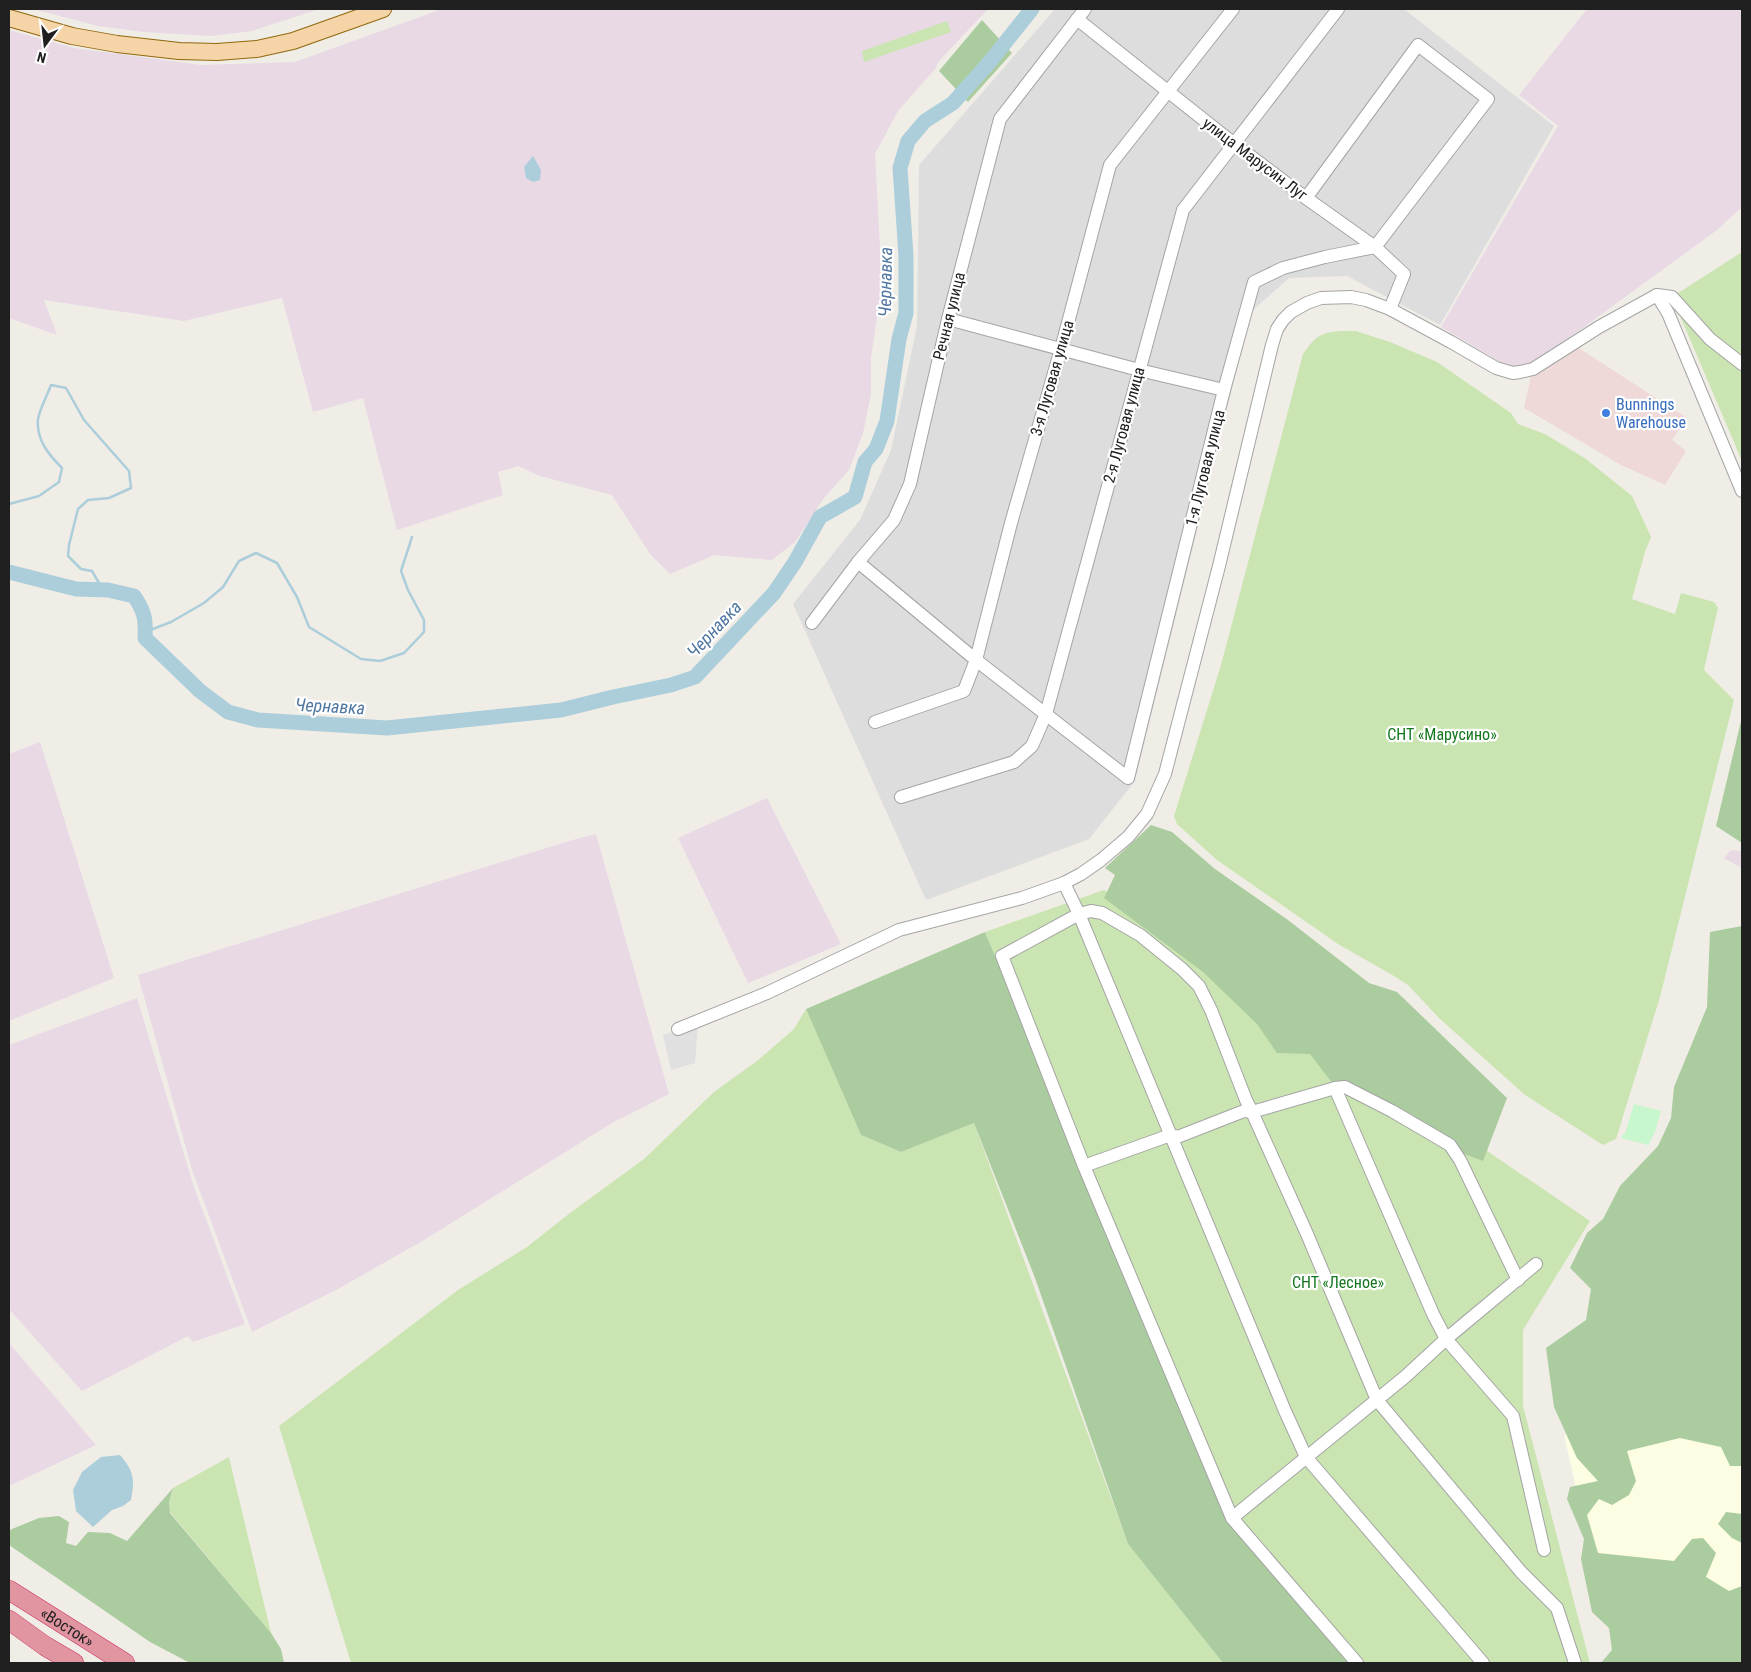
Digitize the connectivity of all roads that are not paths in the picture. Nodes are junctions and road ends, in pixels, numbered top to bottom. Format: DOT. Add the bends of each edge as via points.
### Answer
graph roads {
  1 [pos="383,9"];
  2 [pos="1233,9"];
  3 [pos="1338,9"];
  4 [pos="1081,14"];
  5 [pos="9,18"];
  6 [pos="1168,92"];
  7 [pos="1233,143"];
  8 [pos="1306,198"];
  9 [pos="1375,247"];
  10 [pos="1656,295"];
  11 [pos="1390,309"];
  12 [pos="948,319"];
  13 [pos="1061,349"];
  14 [pos="1742,364"];
  15 [pos="1139,370"];
  16 [pos="1224,390"];
  17 [pos="1742,490"];
  18 [pos="858,562"];
  19 [pos="812,623"];
  20 [pos="976,660"];
  21 [pos="1046,714"];
  22 [pos="875,722"];
  23 [pos="901,797"];
  24 [pos="1064,883"];
  25 [pos="1079,914"];
  26 [pos="678,1028"];
  27 [pos="1335,1088"];
  28 [pos="1252,1112"];
  29 [pos="1171,1138"];
  30 [pos="1084,1166"];
  31 [pos="1536,1264"];
  32 [pos="1518,1280"];
  33 [pos="1446,1339"];
  34 [pos="1376,1400"];
  35 [pos="1306,1457"];
  36 [pos="1232,1518"];
  37 [pos="1544,1550"];
  38 [pos="9,1590"];
  39 [pos="9,1620"];
  40 [pos="74,1663"];
  41 [pos="125,1663"];
  42 [pos="1357,1663"];
  43 [pos="1483,1663"];
  44 [pos="1575,1663"];
  1 -- 5 [label="main road" via="293,41 257,49 217,52 117,44 72,36"];
  2 -- 6 [label="street, 3-я Луговая улица"];
  3 -- 7 [label="street, 2-я Луговая улица"];
  4 -- 6 [label="street, улица Марусин Луг"];
  4 -- 12 [label="street, Речная улица" via="1000,119"];
  6 -- 7 [label="street, улица Марусин Луг"];
  6 -- 13 [label="street, 3-я Луговая улица" via="1110,165"];
  7 -- 8 [label="street, улица Марусин Луг"];
  7 -- 15 [label="street, 2-я Луговая улица" via="1183,210"];
  8 -- 9 [label="street, улица Марусин Луг"];
  8 -- 9 [label="street" via="1418,45 1488,99"];
  9 -- 11 [label="street, улица Марусин Луг" via="1404,274"];
  9 -- 16 [label="street, 1-я Луговая улица" via="1283,268 1254,282"];
  10 -- 11 [label="street" via="1533,369 1513,372 1496,368"];
  10 -- 14 [label="street" via="1672,297 1710,339"];
  10 -- 17 [label="street" via="1668,312"];
  11 -- 24 [label="street" via="1351,297 1321,298 1291,312 1277,329 1162,782 1147,814 1128,837 1101,860"];
  12 -- 13 [label="street"];
  12 -- 18 [label="street, Речная улица" via="910,484 894,520"];
  13 -- 15 [label="street"];
  13 -- 20 [label="street, 3-я Луговая улица"];
  15 -- 16 [label="street"];
  15 -- 21 [label="street, 2-я Луговая улица"];
  16 -- 21 [label="street, 1-я Луговая улица" via="1128,778"];
  18 -- 19 [label="street, Речная улица"];
  18 -- 20 [label="street"];
  20 -- 21 [label="street"];
  20 -- 22 [label="street, 3-я Луговая улица" via="964,691"];
  21 -- 23 [label="street, 2-я Луговая улица" via="1032,746 1014,762"];
  24 -- 25 [label="street"];
  24 -- 26 [label="street" via="1022,898 899,930 767,994"];
  25 -- 28 [label="street" via="1102,913 1140,934 1198,986"];
  25 -- 29 [label="street"];
  25 -- 30 [label="street" via="1002,956"];
  27 -- 28 [label="street"];
  27 -- 32 [label="street" via="1345,1087 1450,1145"];
  27 -- 33 [label="street"];
  28 -- 29 [label="street" via="1244,1111"];
  28 -- 34 [label="street"];
  29 -- 30 [label="street" via="1164,1137"];
  29 -- 35 [label="street"];
  30 -- 36 [label="street"];
  31 -- 32 [label="street"];
  32 -- 33 [label="street"];
  33 -- 34 [label="street"];
  33 -- 37 [label="street" via="1513,1416"];
  34 -- 35 [label="street"];
  34 -- 44 [label="street" via="1521,1572 1557,1608"];
  35 -- 36 [label="street"];
  35 -- 43 [label="street"];
  36 -- 42 [label="street"];
  38 -- 41 [label="highway, «Восток»"];
  39 -- 40 [label="highway, «Восток»"];
}
